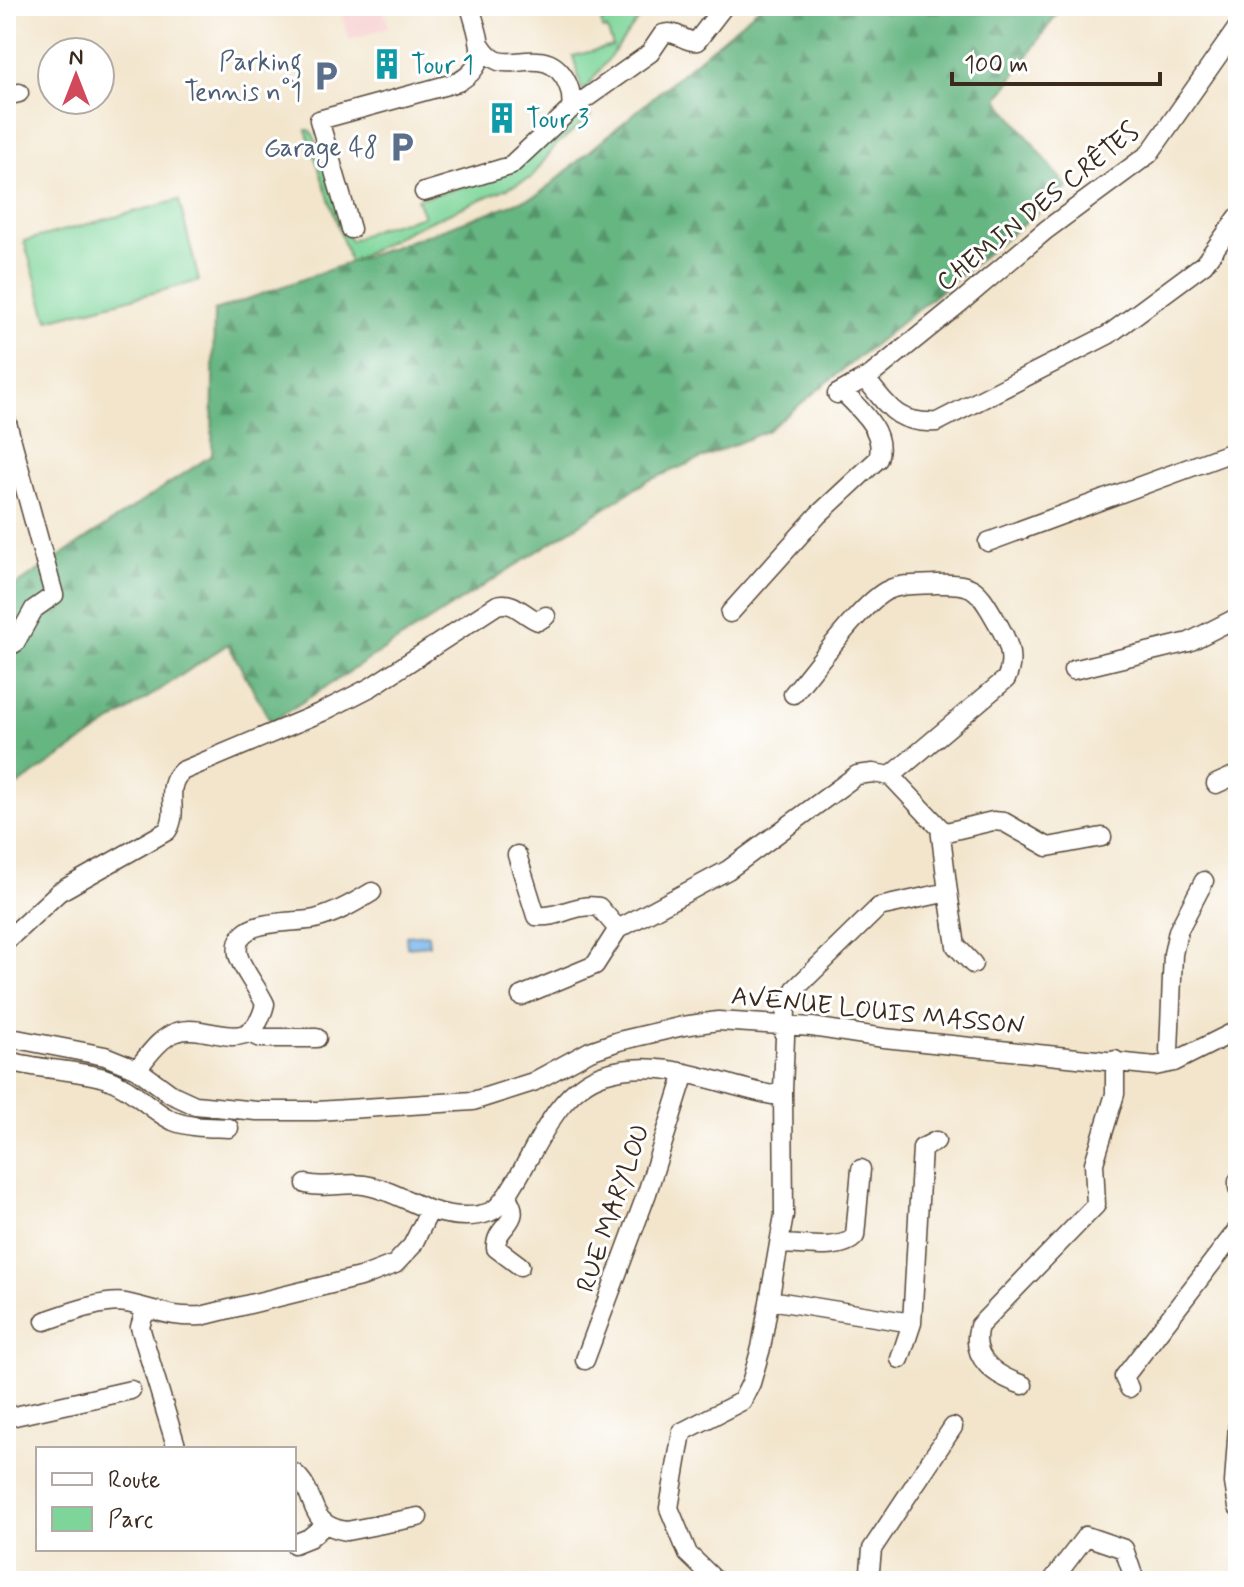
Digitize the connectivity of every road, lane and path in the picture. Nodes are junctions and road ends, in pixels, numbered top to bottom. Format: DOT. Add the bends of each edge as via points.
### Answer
graph roads {
  1 [pos="470,6"];
  2 [pos="724,6"];
  3 [pos="1238,27"];
  4 [pos="481,45"];
  5 [pos="571,109"];
  6 [pos="424,192"];
  7 [pos="1238,217"];
  8 [pos="351,229"];
  9 [pos="865,378"];
  10 [pos="6,419"];
  11 [pos="1237,449"];
  12 [pos="988,542"];
  13 [pos="730,613"];
  14 [pos="546,616"];
  15 [pos="1238,617"];
  16 [pos="6,648"];
  17 [pos="1073,670"];
  18 [pos="793,694"];
  19 [pos="1238,774"];
  20 [pos="891,776"];
  21 [pos="1216,784"];
  22 [pos="942,833"];
  23 [pos="1102,837"];
  24 [pos="517,855"];
  25 [pos="1204,881"];
  26 [pos="372,892"];
  27 [pos="948,892"];
  28 [pos="618,929"];
  29 [pos="6,941"];
  30 [pos="973,964"];
  31 [pos="521,996"];
  32 [pos="786,1025"];
  33 [pos="1238,1030"];
  34 [pos="248,1032"];
  35 [pos="6,1037"];
  36 [pos="317,1038"];
  37 [pos="1115,1060"];
  38 [pos="1174,1062"];
  39 [pos="9,1064"];
  40 [pos="137,1069"];
  41 [pos="685,1073"];
  42 [pos="783,1091"];
  43 [pos="229,1128"];
  44 [pos="936,1141"];
  45 [pos="861,1169"];
  46 [pos="1238,1181"];
  47 [pos="306,1184"];
  48 [pos="1238,1188"];
  49 [pos="506,1196"];
  50 [pos="430,1210"];
  51 [pos="1238,1229"];
  52 [pos="780,1244"];
  53 [pos="520,1266"];
  54 [pos="770,1300"];
  55 [pos="148,1311"];
  56 [pos="45,1321"];
  57 [pos="912,1323"];
  58 [pos="900,1359"];
  59 [pos="585,1360"];
  60 [pos="1023,1385"];
  61 [pos="1129,1388"];
  62 [pos="131,1390"];
  63 [pos="6,1418"];
  64 [pos="1238,1425"];
  65 [pos="953,1427"];
  66 [pos="176,1447"];
  67 [pos="296,1475"];
  68 [pos="1238,1507"];
  69 [pos="418,1517"];
  70 [pos="325,1525"];
  71 [pos="296,1543"];
  72 [pos="716,1581"];
  73 [pos="869,1581"];
  74 [pos="1052,1581"];
  75 [pos="1135,1581"];
  1 -- 4 [label="street"];
  2 -- 5 [label="street" via="697,41 663,34 650,53"];
  3 -- 9 [label="street, CHEMIN DES CRÊTES" via="1149,154 1046,230"];
  4 -- 5 [label="street" via="498,61 533,60 553,66 568,83"];
  4 -- 8 [label="street" via="475,68 458,82 319,120"];
  5 -- 6 [label="street" via="510,166"];
  7 -- 9 [label="street" via="1204,264 1108,335 937,422 914,423 896,415"];
  9 -- 13 [label="street, CHEMIN DES CRÊTES" via="840,392 876,432 878,459 818,515"];
  10 -- 16 [label="street" via="54,595 34,609 15,643"];
  11 -- 12 [label="street"];
  14 -- 29 [label="street" via="538,621 506,602 497,605 371,687 182,771 170,791 173,823 167,831 59,892"];
  15 -- 17 [label="street" via="1189,642"];
  18 -- 20 [label="street" via="882,593 894,587 953,584 977,589 1008,643 1009,673"];
  19 -- 21 [label="street"];
  20 -- 22 [label="street"];
  20 -- 28 [label="street" via="857,775 728,870"];
  22 -- 23 [label="street" via="993,821 1048,847"];
  22 -- 27 [label="street"];
  24 -- 28 [label="street" via="536,916 582,904 599,907"];
  25 -- 38 [label="street" via="1178,931 1173,954 1169,1051"];
  26 -- 34 [label="street" via="315,919 248,930 238,954 265,1004"];
  27 -- 30 [label="street" via="956,946"];
  27 -- 32 [label="street" via="886,904 871,913 795,989"];
  28 -- 31 [label="street" via="595,965"];
  32 -- 37 [label="street, AVENUE LOUIS MASSON"];
  32 -- 40 [label="street, AVENUE LOUIS MASSON" via="718,1021 648,1033 590,1051 533,1082 473,1101 257,1111 195,1105"];
  32 -- 42 [label="street"];
  33 -- 38 [label="street, AVENUE LOUIS MASSON"];
  34 -- 36 [label="street" via="261,1038"];
  34 -- 40 [label="street" via="233,1037 177,1032 159,1042"];
  35 -- 40 [label="street, AVENUE LOUIS MASSON" via="105,1056"];
  37 -- 38 [label="street, AVENUE LOUIS MASSON" via="1155,1066"];
  37 -- 60 [label="street" via="1115,1094 1094,1163 1096,1205 977,1333 978,1354 985,1365"];
  39 -- 43 [label="street" via="107,1079 172,1120"];
  41 -- 42 [label="street" via="772,1095"];
  41 -- 49 [label="street" via="627,1069 577,1088"];
  41 -- 59 [label="street, RUE MARYLOU"];
  42 -- 52 [label="street"];
  44 -- 57 [label="street" via="922,1148"];
  45 -- 52 [label="street" via="852,1241"];
  46 -- 48 [label="street"];
  47 -- 50 [label="street" via="368,1185"];
  49 -- 50 [label="street" via="492,1211 469,1216"];
  49 -- 53 [label="street" via="514,1216 496,1248"];
  50 -- 55 [label="street" via="412,1246 395,1264 364,1276 201,1316 178,1318"];
  51 -- 61 [label="street" via="1124,1377"];
  52 -- 54 [label="street"];
  54 -- 57 [label="street"];
  54 -- 72 [label="street" via="761,1348 742,1401 682,1432 669,1508 688,1554"];
  55 -- 56 [label="street" via="113,1303"];
  55 -- 66 [label="street" via="140,1327"];
  57 -- 58 [label="street"];
  62 -- 63 [label="street"];
  64 -- 68 [label="street"];
  65 -- 73 [label="street" via="872,1549"];
  67 -- 70 [label="street"];
  69 -- 70 [label="street" via="347,1531"];
  70 -- 71 [label="street"];
  74 -- 75 [label="street" via="1086,1536 1124,1549"];
}
